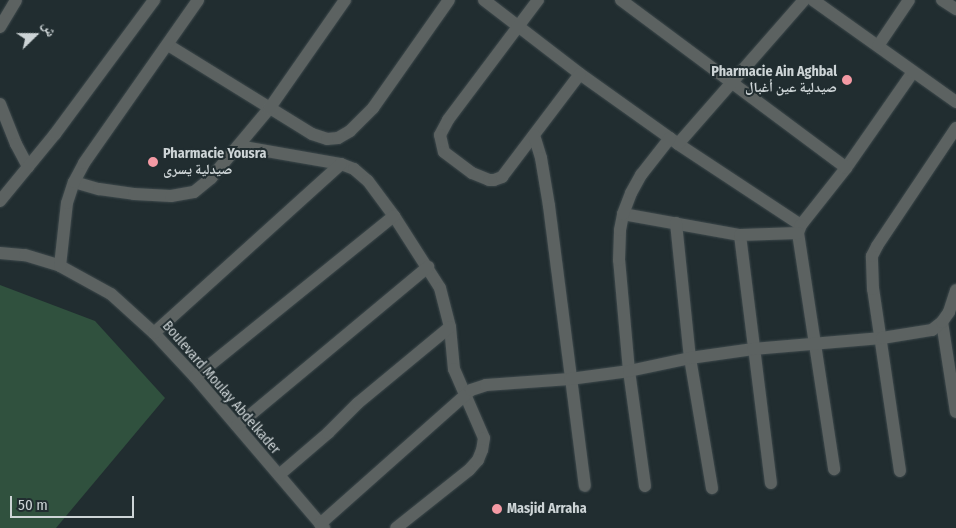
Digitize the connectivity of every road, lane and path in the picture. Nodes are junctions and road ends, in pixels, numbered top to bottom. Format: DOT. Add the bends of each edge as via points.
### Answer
graph roads {
  1 [pos="16,0"];
  2 [pos="154,0"];
  3 [pos="198,0"];
  4 [pos="345,0"];
  5 [pos="449,0"];
  6 [pos="484,0"];
  7 [pos="538,0"];
  8 [pos="804,0"];
  9 [pos="813,0"];
  10 [pos="909,0"];
  11 [pos="942,0"];
  12 [pos="629,2"];
  13 [pos="956,9"];
  14 [pos="0,27"];
  15 [pos="519,27"];
  16 [pos="168,45"];
  17 [pos="878,46"];
  18 [pos="913,72"];
  19 [pos="580,74"];
  20 [pos="733,82"];
  21 [pos="956,102"];
  22 [pos="0,104"];
  23 [pos="269,108"];
  24 [pos="956,128"];
  25 [pos="534,135"];
  26 [pos="674,141"];
  27 [pos="238,146"];
  28 [pos="341,164"];
  29 [pos="28,167"];
  30 [pos="846,168"];
  31 [pos="74,182"];
  32 [pos="0,201"];
  33 [pos="623,214"];
  34 [pos="394,216"];
  35 [pos="676,223"];
  36 [pos="799,229"];
  37 [pos="740,235"];
  38 [pos="0,253"];
  39 [pos="60,266"];
  40 [pos="428,267"];
  41 [pos="956,290"];
  42 [pos="942,322"];
  43 [pos="450,327"];
  44 [pos="154,333"];
  45 [pos="882,338"];
  46 [pos="813,343"];
  47 [pos="753,349"];
  48 [pos="690,358"];
  49 [pos="629,371"];
  50 [pos="195,376"];
  51 [pos="570,379"];
  52 [pos="467,392"];
  53 [pos="956,412"];
  54 [pos="237,426"];
  55 [pos="834,469"];
  56 [pos="900,471"];
  57 [pos="279,475"];
  58 [pos="771,483"];
  59 [pos="585,486"];
  60 [pos="644,486"];
  61 [pos="712,488"];
  62 [pos="322,526"];
  63 [pos="396,528"];
  1 -- 14 [label="street"];
  2 -- 29 [label="street"];
  3 -- 16 [label="street"];
  4 -- 23 [label="street"];
  5 -- 23 [label="street" via="373,108 350,131 338,138 327,139 312,134"];
  6 -- 15 [label="street"];
  7 -- 15 [label="street"];
  8 -- 20 [label="street"];
  9 -- 17 [label="street"];
  10 -- 17 [label="street"];
  11 -- 13 [label="street"];
  12 -- 20 [label="street"];
  15 -- 19 [label="street"];
  15 -- 25 [label="street" via="440,135 444,152 453,161 472,173 494,180 502,177"];
  16 -- 23 [label="street"];
  16 -- 31 [label="street" via="84,163"];
  17 -- 18 [label="street"];
  18 -- 21 [label="street"];
  18 -- 30 [label="street"];
  19 -- 25 [label="street"];
  19 -- 26 [label="street"];
  20 -- 26 [label="street"];
  20 -- 30 [label="street"];
  22 -- 29 [label="street"];
  23 -- 27 [label="street"];
  24 -- 45 [label="street" via="872,256 873,289"];
  25 -- 51 [label="street" via="549,206"];
  26 -- 33 [label="street" via="641,176"];
  26 -- 36 [label="street"];
  27 -- 28 [label="street"];
  27 -- 31 [label="street" via="194,192 171,196 134,194"];
  28 -- 34 [label="street" via="354,169 368,181"];
  28 -- 44 [label="street"];
  29 -- 32 [label="street"];
  30 -- 36 [label="street"];
  31 -- 39 [label="street" via="67,203"];
  33 -- 35 [label="street"];
  33 -- 49 [label="street" via="619,260"];
  34 -- 40 [label="street"];
  34 -- 50 [label="street"];
  35 -- 37 [label="street"];
  35 -- 48 [label="street"];
  36 -- 37 [label="street"];
  36 -- 46 [label="street"];
  37 -- 47 [label="street"];
  38 -- 39 [label="street, Boulevard Moulay Abdelkader" via="25,255"];
  39 -- 44 [label="street, Boulevard Moulay Abdelkader" via="111,294"];
  40 -- 43 [label="street" via="440,288"];
  40 -- 54 [label="street"];
  41 -- 42 [label="street"];
  42 -- 45 [label="street" via="932,330"];
  42 -- 53 [label="street"];
  43 -- 52 [label="street" via="454,369"];
  43 -- 57 [label="street"];
  44 -- 50 [label="street, Boulevard Moulay Abdelkader"];
  45 -- 46 [label="street"];
  45 -- 56 [label="street"];
  46 -- 47 [label="street"];
  46 -- 55 [label="street"];
  47 -- 48 [label="street"];
  47 -- 58 [label="street"];
  48 -- 49 [label="street"];
  48 -- 61 [label="street"];
  49 -- 51 [label="street"];
  49 -- 60 [label="street"];
  50 -- 54 [label="street, Boulevard Moulay Abdelkader"];
  51 -- 52 [label="street" via="486,385"];
  51 -- 59 [label="street"];
  52 -- 62 [label="street"];
  52 -- 63 [label="street" via="484,438 478,460"];
  54 -- 57 [label="street, Boulevard Moulay Abdelkader"];
  57 -- 62 [label="street, Boulevard Moulay Abdelkader"];
}
